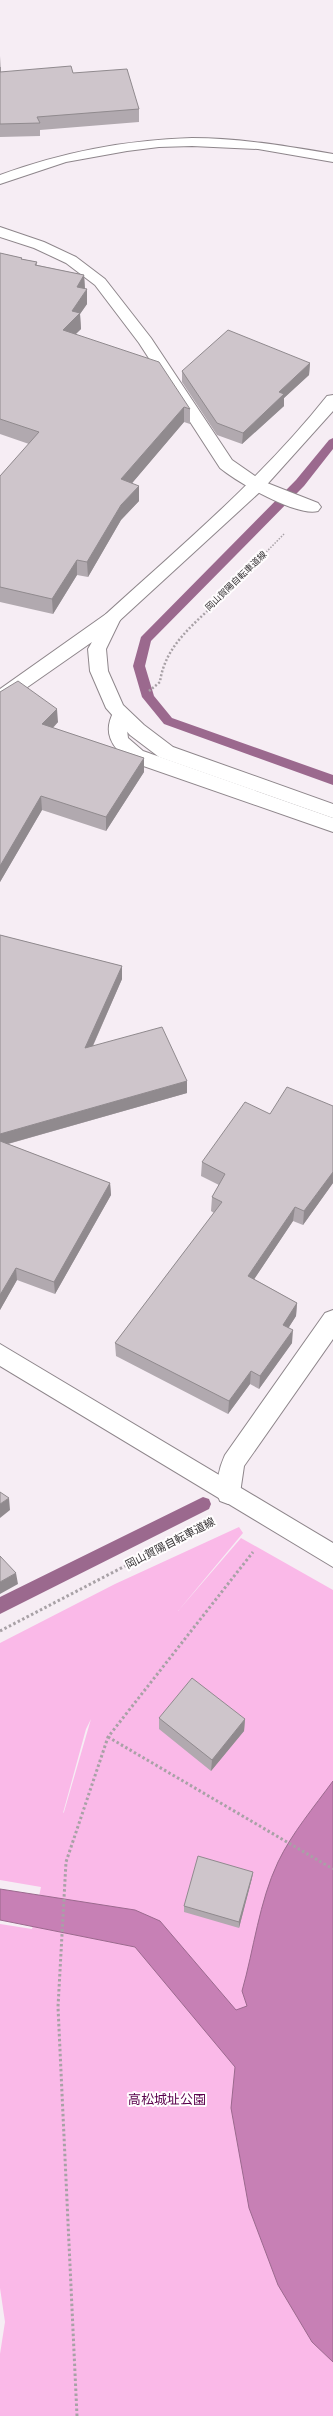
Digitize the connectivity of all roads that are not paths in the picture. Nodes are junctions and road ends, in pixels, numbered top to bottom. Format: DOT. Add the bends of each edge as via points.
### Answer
graph roads {
  1 [pos="333,158"];
  2 [pos="0,180"];
  3 [pos="0,232"];
  4 [pos="333,400"];
  5 [pos="256,485"];
  6 [pos="312,507"];
  7 [pos="112,618"];
  8 [pos="0,698"];
  9 [pos="121,716"];
  10 [pos="333,811"];
  11 [pos="333,825"];
  12 [pos="333,1320"];
  13 [pos="0,1354"];
  14 [pos="228,1493"];
  15 [pos="333,1556"];
  1 -- 2 [label="street" via="259,145 200,141 148,143 97,150 37,165"];
  3 -- 5 [label="street" via="39,245 71,260 100,282 144,342 226,464"];
  4 -- 5 [label="street" via="312,429"];
  5 -- 6 [label="street"];
  5 -- 7 [label="street"];
  7 -- 8 [label="street"];
  7 -- 9 [label="street" via="97,649 99,671"];
  9 -- 10 [label="street" via="166,752"];
  9 -- 11 [label="street" via="116,732 120,743 136,756"];
  12 -- 14 [label="street" via="233,1462"];
  13 -- 14 [label="street"];
  14 -- 15 [label="street"];
}
